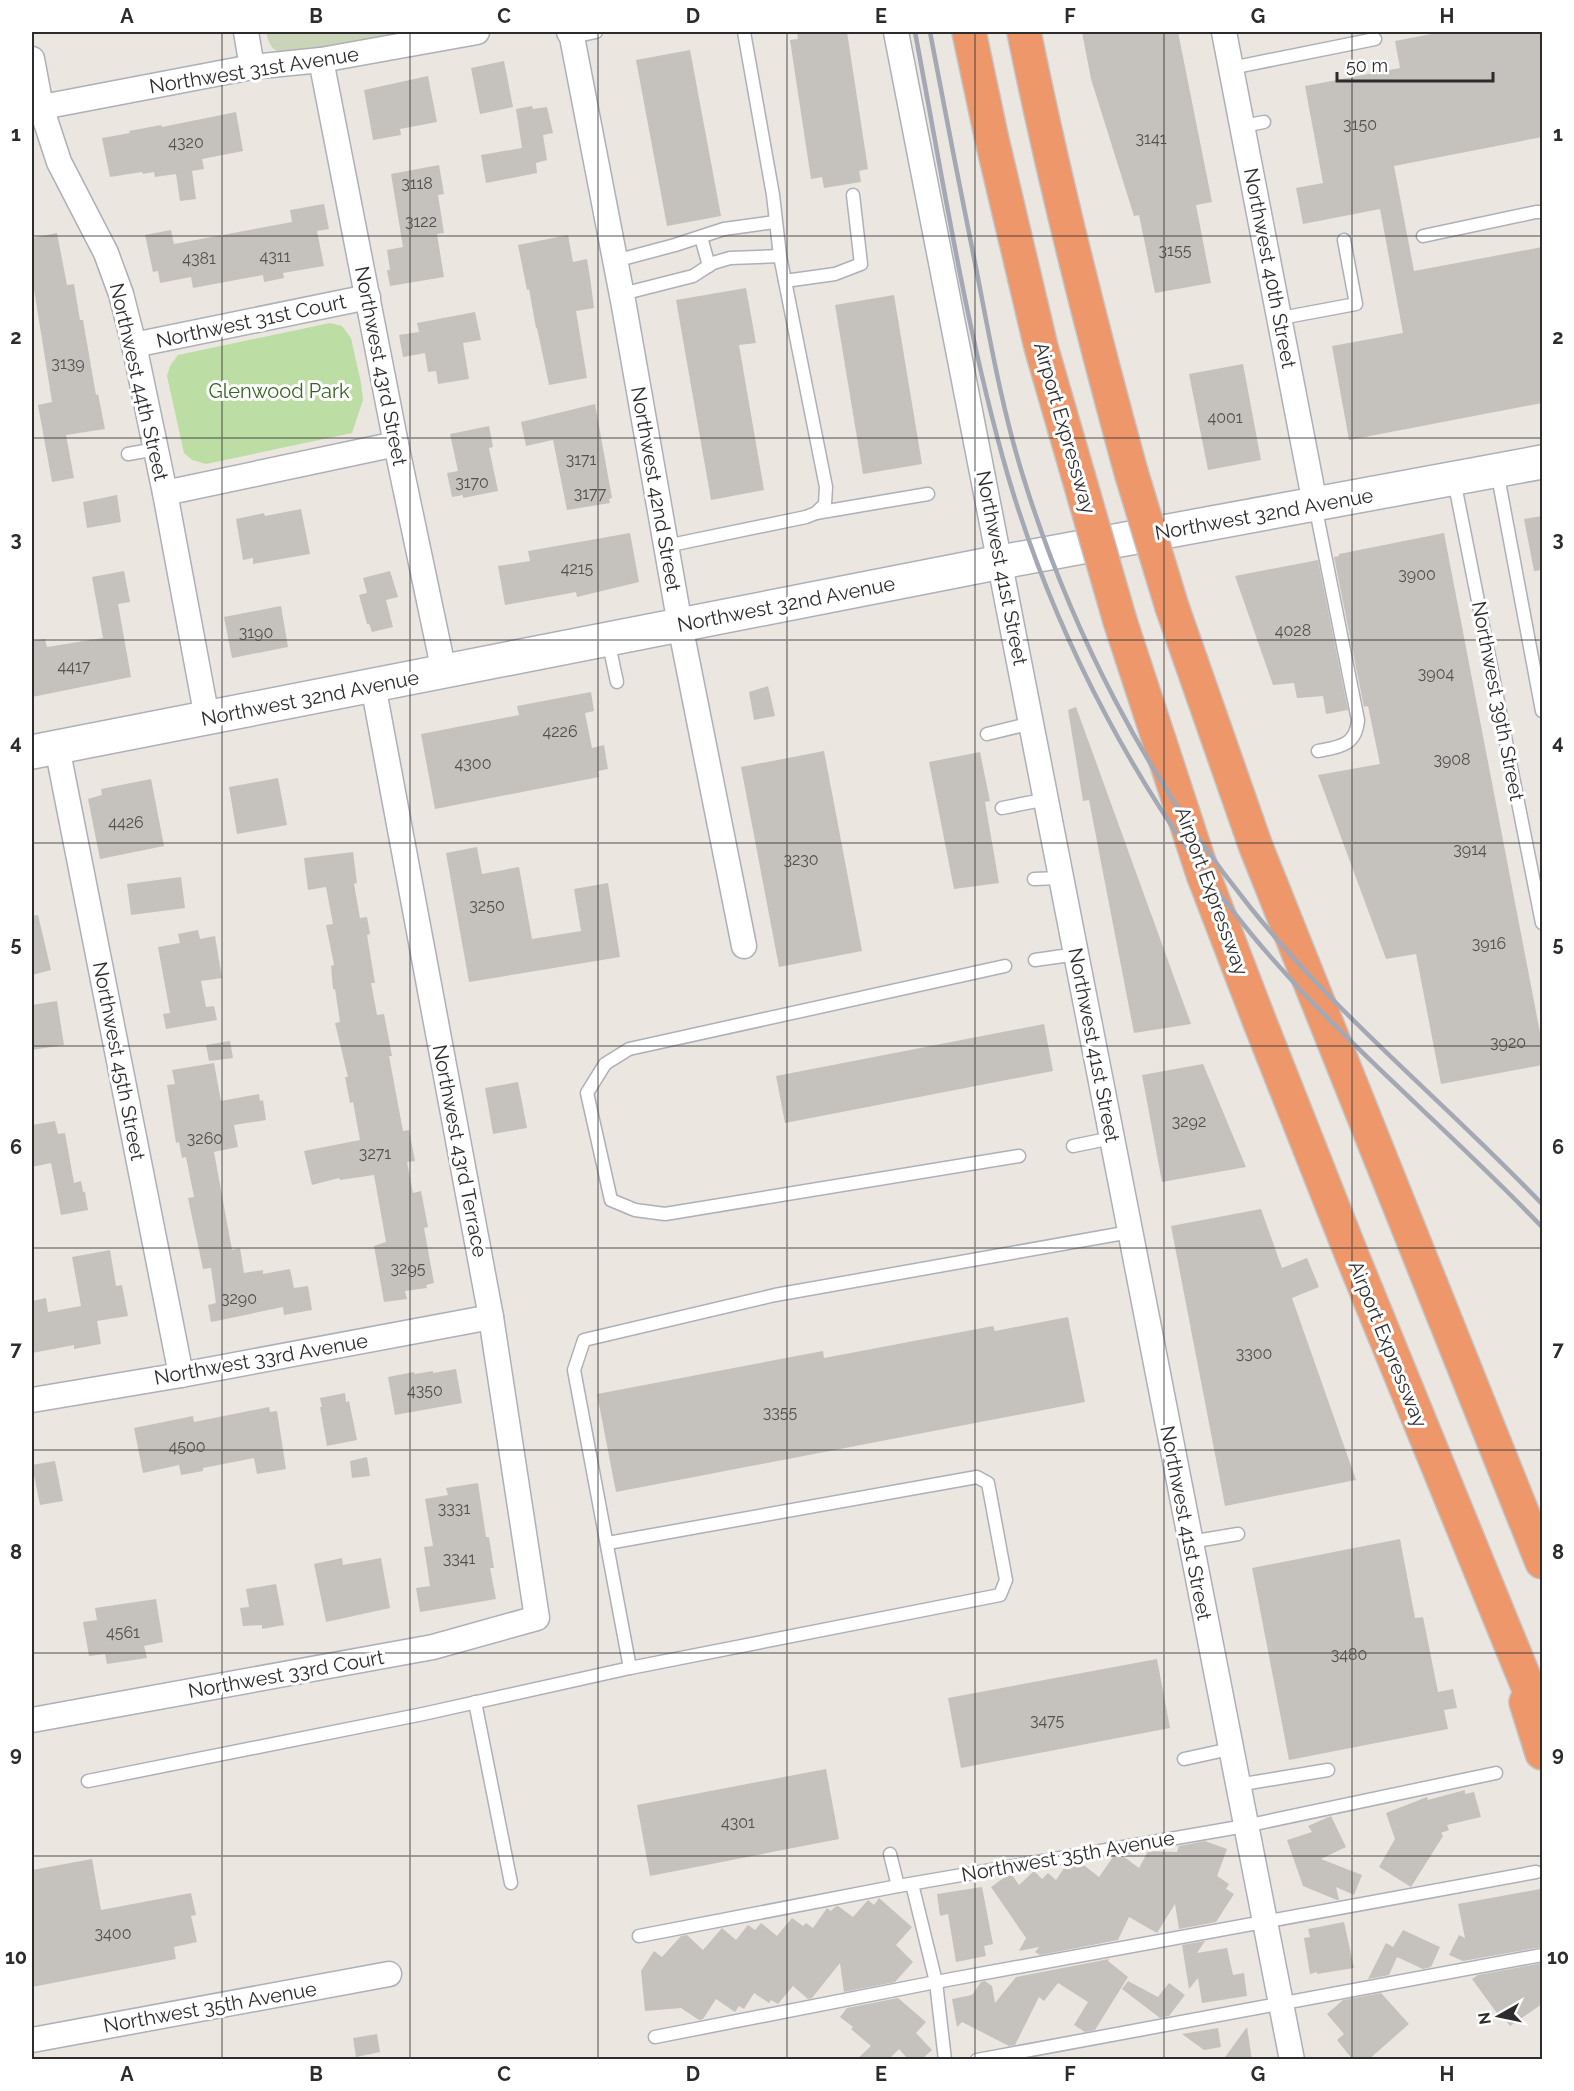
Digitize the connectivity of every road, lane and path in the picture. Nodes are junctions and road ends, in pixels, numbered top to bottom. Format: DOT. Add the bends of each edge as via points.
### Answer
graph roads {
  1 [pos="246,32"];
  2 [pos="477,32"];
  3 [pos="596,32"];
  4 [pos="744,32"];
  5 [pos="896,32"];
  6 [pos="969,32"];
  7 [pos="1024,32"];
  8 [pos="1224,32"];
  9 [pos="570,34"];
  10 [pos="1375,39"];
  11 [pos="32,59"];
  12 [pos="321,60"];
  13 [pos="252,67"];
  14 [pos="1231,68"];
  15 [pos="36,108"];
  16 [pos="854,195"];
  17 [pos="1542,213"];
  18 [pos="775,222"];
  19 [pos="1423,236"];
  20 [pos="701,237"];
  21 [pos="1344,240"];
  22 [pos="780,256"];
  23 [pos="615,261"];
  24 [pos="708,266"];
  25 [pos="785,281"];
  26 [pos="622,294"];
  27 [pos="368,297"];
  28 [pos="1281,318"];
  29 [pos="134,345"];
  30 [pos="396,444"];
  31 [pos="156,449"];
  32 [pos="128,454"];
  33 [pos="1542,462"];
  34 [pos="1497,471"];
  35 [pos="1454,478"];
  36 [pos="165,493"];
  37 [pos="928,494"];
  38 [pos="1315,504"];
  39 [pos="816,513"];
  40 [pos="666,546"];
  41 [pos="1001,562"];
  42 [pos="680,625"];
  43 [pos="608,639"];
  44 [pos="444,672"];
  45 [pos="617,682"];
  46 [pos="373,685"];
  47 [pos="1542,711"];
  48 [pos="207,718"];
  49 [pos="1032,723"];
  50 [pos="987,734"];
  51 [pos="44,750"];
  52 [pos="1318,751"];
  53 [pos="1047,799"];
  54 [pos="1002,808"];
  55 [pos="1062,878"];
  56 [pos="1034,879"];
  57 [pos="1542,923"];
  58 [pos="744,946"];
  59 [pos="1077,954"];
  60 [pos="1035,960"];
  61 [pos="1005,966"];
  62 [pos="1112,1138"];
  63 [pos="1073,1146"];
  64 [pos="1019,1156"];
  65 [pos="1130,1232"];
  66 [pos="491,1317"];
  67 [pos="181,1375"];
  68 [pos="32,1400"];
  69 [pos="1238,1534"];
  70 [pos="1190,1542"];
  71 [pos="608,1543"];
  72 [pos="1542,1562"];
  73 [pos="1494,1603"];
  74 [pos="537,1618"];
  75 [pos="630,1668"];
  76 [pos="476,1702"];
  77 [pos="32,1720"];
  78 [pos="1542,1721"];
  79 [pos="1230,1749"];
  80 [pos="1542,1753"];
  81 [pos="1184,1759"];
  82 [pos="1329,1770"];
  83 [pos="1496,1773"];
  84 [pos="88,1781"];
  85 [pos="1237,1785"];
  86 [pos="1245,1826"];
  87 [pos="890,1854"];
  88 [pos="1536,1872"];
  89 [pos="511,1883"];
  90 [pos="912,1884"];
  91 [pos="898,1886"];
  92 [pos="1264,1921"];
  93 [pos="639,1936"];
  94 [pos="1542,1955"];
  95 [pos="389,1974"];
  96 [pos="936,1982"];
  97 [pos="1281,2003"];
  98 [pos="655,2037"];
  99 [pos="32,2040"];
  100 [pos="945,2060"];
  101 [pos="977,2060"];
  102 [pos="1292,2060"];
  1 -- 13 [label="street"];
  2 -- 12 [label="street, Northwest 31st Avenue"];
  3 -- 9 [label="lane"];
  4 -- 18 [label="lane"];
  5 -- 41 [label="street, Northwest 41st Street"];
  6 -- 73 [label="highway, Airport Expressway, bridge" via="1041,347 1120,621 1203,874"];
  7 -- 72 [label="highway, bridge" via="1087,309 1172,607 1256,847"];
  8 -- 14 [label="street, Northwest 40th Street"];
  9 -- 23 [label="street, Northwest 42nd Street"];
  10 -- 14 [label="lane"];
  11 -- 15 [label="street, Northwest 44th Street"];
  12 -- 13 [label="street, Northwest 31st Avenue"];
  12 -- 27 [label="street, Northwest 43rd Street"];
  13 -- 15 [label="street, Northwest 31st Avenue"];
  14 -- 28 [label="street, Northwest 40th Street" via="1253,124"];
  15 -- 29 [label="street, Northwest 44th Street" via="106,253"];
  16 -- 25 [label="lane" via="861,264 835,274"];
  17 -- 19 [label="lane"];
  18 -- 20 [label="lane" via="724,229"];
  18 -- 22 [label="lane"];
  20 -- 23 [label="lane"];
  20 -- 24 [label="lane"];
  21 -- 28 [label="lane" via="1356,304"];
  22 -- 24 [label="lane" via="730,258"];
  22 -- 25 [label="lane"];
  23 -- 26 [label="street, Northwest 42nd Street"];
  24 -- 26 [label="lane" via="693,276"];
  25 -- 39 [label="lane" via="826,488 825,504"];
  26 -- 40 [label="street, Northwest 42nd Street"];
  27 -- 29 [label="street, Northwest 31st Court"];
  27 -- 30 [label="street, Northwest 43rd Street"];
  28 -- 38 [label="street, Northwest 40th Street"];
  29 -- 31 [label="street, Northwest 44th Street"];
  30 -- 36 [label="street"];
  30 -- 44 [label="street, Northwest 43rd Street"];
  31 -- 32 [label="lane"];
  31 -- 36 [label="street, Northwest 44th Street"];
  33 -- 34 [label="main road, Northwest 32nd Avenue"];
  34 -- 35 [label="main road, Northwest 32nd Avenue"];
  34 -- 47 [label="lane"];
  35 -- 38 [label="main road, Northwest 32nd Avenue"];
  35 -- 57 [label="lane, Northwest 39th Street"];
  36 -- 48 [label="street, Northwest 44th Street"];
  37 -- 39 [label="lane"];
  38 -- 41 [label="main road, Northwest 32nd Avenue"];
  38 -- 52 [label="lane" via="1358,720 1358,730 1343,746"];
  39 -- 40 [label="lane"];
  40 -- 42 [label="street, Northwest 42nd Street"];
  41 -- 42 [label="main road, Northwest 32nd Avenue"];
  41 -- 49 [label="street, Northwest 41st Street"];
  42 -- 43 [label="main road, Northwest 32nd Avenue"];
  42 -- 58 [label="street, Northwest 42nd Street"];
  43 -- 44 [label="main road, Northwest 32nd Avenue"];
  43 -- 45 [label="lane"];
  44 -- 46 [label="main road, Northwest 32nd Avenue"];
  46 -- 48 [label="main road, Northwest 32nd Avenue"];
  46 -- 66 [label="street, Northwest 43rd Terrace"];
  48 -- 51 [label="main road, Northwest 32nd Avenue"];
  49 -- 50 [label="lane"];
  49 -- 53 [label="street, Northwest 41st Street"];
  51 -- 67 [label="street, Northwest 45th Street"];
  53 -- 54 [label="lane"];
  53 -- 55 [label="street, Northwest 41st Street"];
  55 -- 56 [label="lane"];
  55 -- 59 [label="street, Northwest 41st Street"];
  59 -- 60 [label="lane"];
  59 -- 62 [label="street, Northwest 41st Street"];
  61 -- 64 [label="lane" via="629,1049 605,1064 587,1093 611,1200 635,1210 665,1214"];
  62 -- 63 [label="lane"];
  62 -- 65 [label="street, Northwest 41st Street"];
  65 -- 70 [label="street, Northwest 41st Street"];
  65 -- 71 [label="lane" via="775,1295 584,1340 574,1370"];
  66 -- 67 [label="street, Northwest 33rd Avenue"];
  66 -- 74 [label="street, Northwest 43rd Terrace"];
  67 -- 68 [label="street, Northwest 33rd Avenue"];
  69 -- 70 [label="lane"];
  70 -- 79 [label="street, Northwest 41st Street"];
  71 -- 75 [label="lane"];
  71 -- 75 [label="lane" via="977,1477 987,1483 1006,1580 1000,1595"];
  73 -- 78 [label="highway, Airport Expressway"];
  73 -- 80 [label="highway"];
  74 -- 77 [label="street, Northwest 33rd Court" via="434,1647"];
  75 -- 76 [label="lane"];
  76 -- 84 [label="lane"];
  76 -- 89 [label="lane"];
  79 -- 81 [label="lane"];
  79 -- 85 [label="street, Northwest 41st Street"];
  82 -- 85 [label="lane"];
  83 -- 86 [label="lane, Northwest 35th Avenue"];
  85 -- 86 [label="street, Northwest 41st Street"];
  86 -- 90 [label="lane, Northwest 35th Avenue"];
  86 -- 92 [label="street, Northwest 41st Street"];
  87 -- 91 [label="lane"];
  88 -- 92 [label="lane"];
  90 -- 91 [label="lane, Northwest 35th Avenue"];
  90 -- 96 [label="lane"];
  91 -- 93 [label="lane, Northwest 35th Avenue"];
  92 -- 96 [label="lane"];
  92 -- 97 [label="street, Northwest 41st Street"];
  94 -- 97 [label="lane"];
  95 -- 99 [label="street, Northwest 35th Avenue"];
  96 -- 98 [label="lane"];
  96 -- 100 [label="lane"];
  97 -- 101 [label="lane"];
  97 -- 102 [label="street, Northwest 41st Street"];
}
